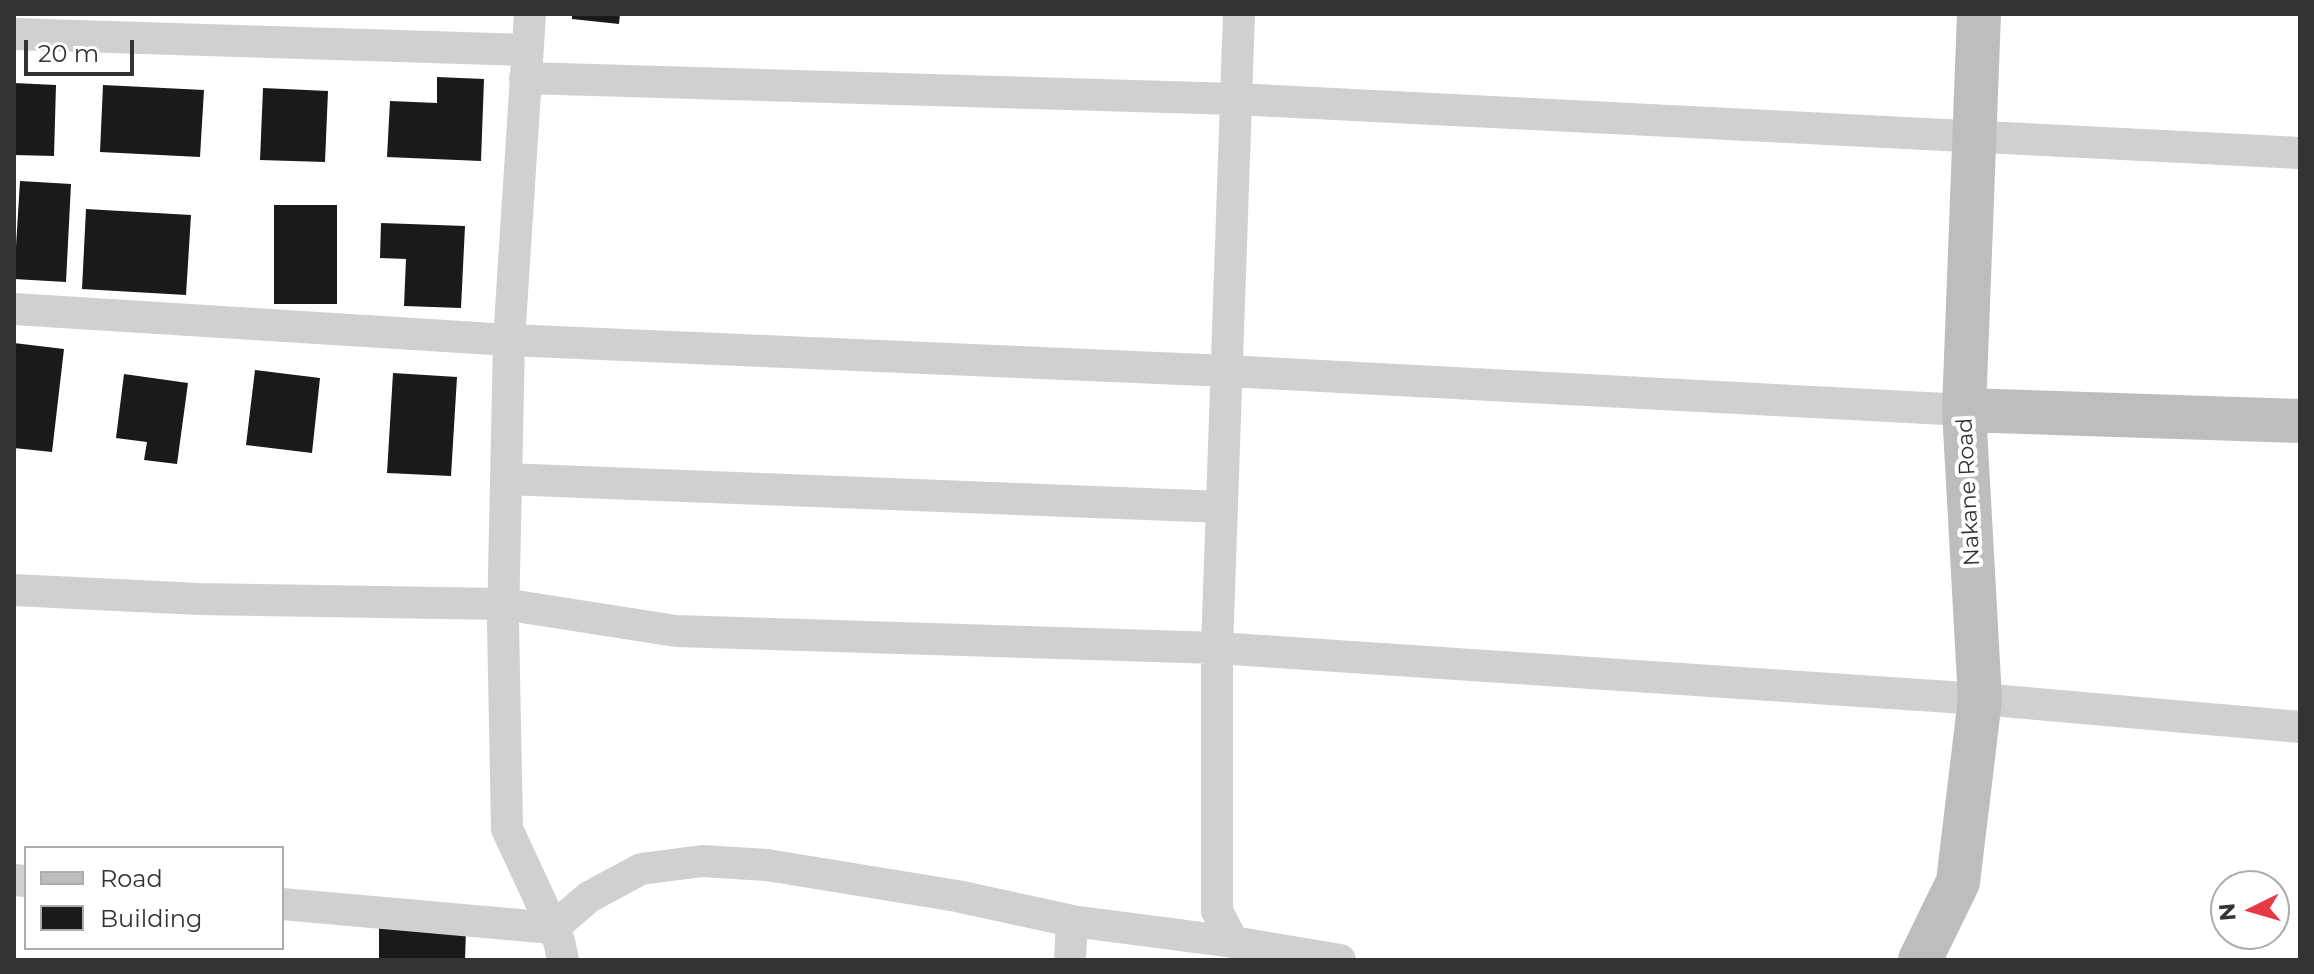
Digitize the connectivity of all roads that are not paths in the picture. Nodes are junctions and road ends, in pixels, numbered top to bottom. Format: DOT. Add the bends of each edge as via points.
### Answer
graph roads {
  1 [pos="530,14"];
  2 [pos="1239,14"];
  3 [pos="1979,14"];
  4 [pos="14,34"];
  5 [pos="526,64"];
  6 [pos="1236,99"];
  7 [pos="1974,138"];
  8 [pos="2300,153"];
  9 [pos="14,309"];
  10 [pos="509,340"];
  11 [pos="1227,371"];
  12 [pos="1964,410"];
  13 [pos="2300,421"];
  14 [pos="506,479"];
  15 [pos="1222,507"];
  16 [pos="14,590"];
  17 [pos="503,604"];
  18 [pos="1217,648"];
  19 [pos="1980,699"];
  20 [pos="2300,727"];
  21 [pos="284,904"];
  22 [pos="1072,921"];
  23 [pos="553,928"];
  24 [pos="1233,942"];
  25 [pos="563,960"];
  26 [pos="1070,960"];
  27 [pos="1267,960"];
  28 [pos="1340,960"];
  29 [pos="1920,960"];
  1 -- 5 [label="street"];
  2 -- 6 [label="street"];
  3 -- 7 [label="street, Nakane Road"];
  4 -- 5 [label="street"];
  5 -- 6 [label="street"];
  5 -- 10 [label="street"];
  6 -- 7 [label="street"];
  6 -- 11 [label="street"];
  7 -- 8 [label="street"];
  7 -- 12 [label="street, Nakane Road"];
  9 -- 10 [label="street"];
  10 -- 11 [label="street"];
  10 -- 14 [label="street"];
  11 -- 12 [label="street"];
  11 -- 15 [label="street"];
  12 -- 13 [label="street"];
  12 -- 19 [label="street, Nakane Road"];
  14 -- 15 [label="street"];
  14 -- 17 [label="street"];
  15 -- 18 [label="street"];
  16 -- 17 [label="street"];
  17 -- 18 [label="street" via="676,631"];
  17 -- 23 [label="street" via="507,829"];
  18 -- 19 [label="street"];
  18 -- 24 [label="street" via="1217,911"];
  19 -- 20 [label="street"];
  19 -- 29 [label="street, Nakane Road" via="1958,882"];
  21 -- 23 [label="street"];
  22 -- 23 [label="street" via="767,865 702,861 641,869 589,897"];
  22 -- 24 [label="street"];
  22 -- 26 [label="street"];
  23 -- 25 [label="street"];
  24 -- 27 [label="street"];
  24 -- 28 [label="street"];
}
